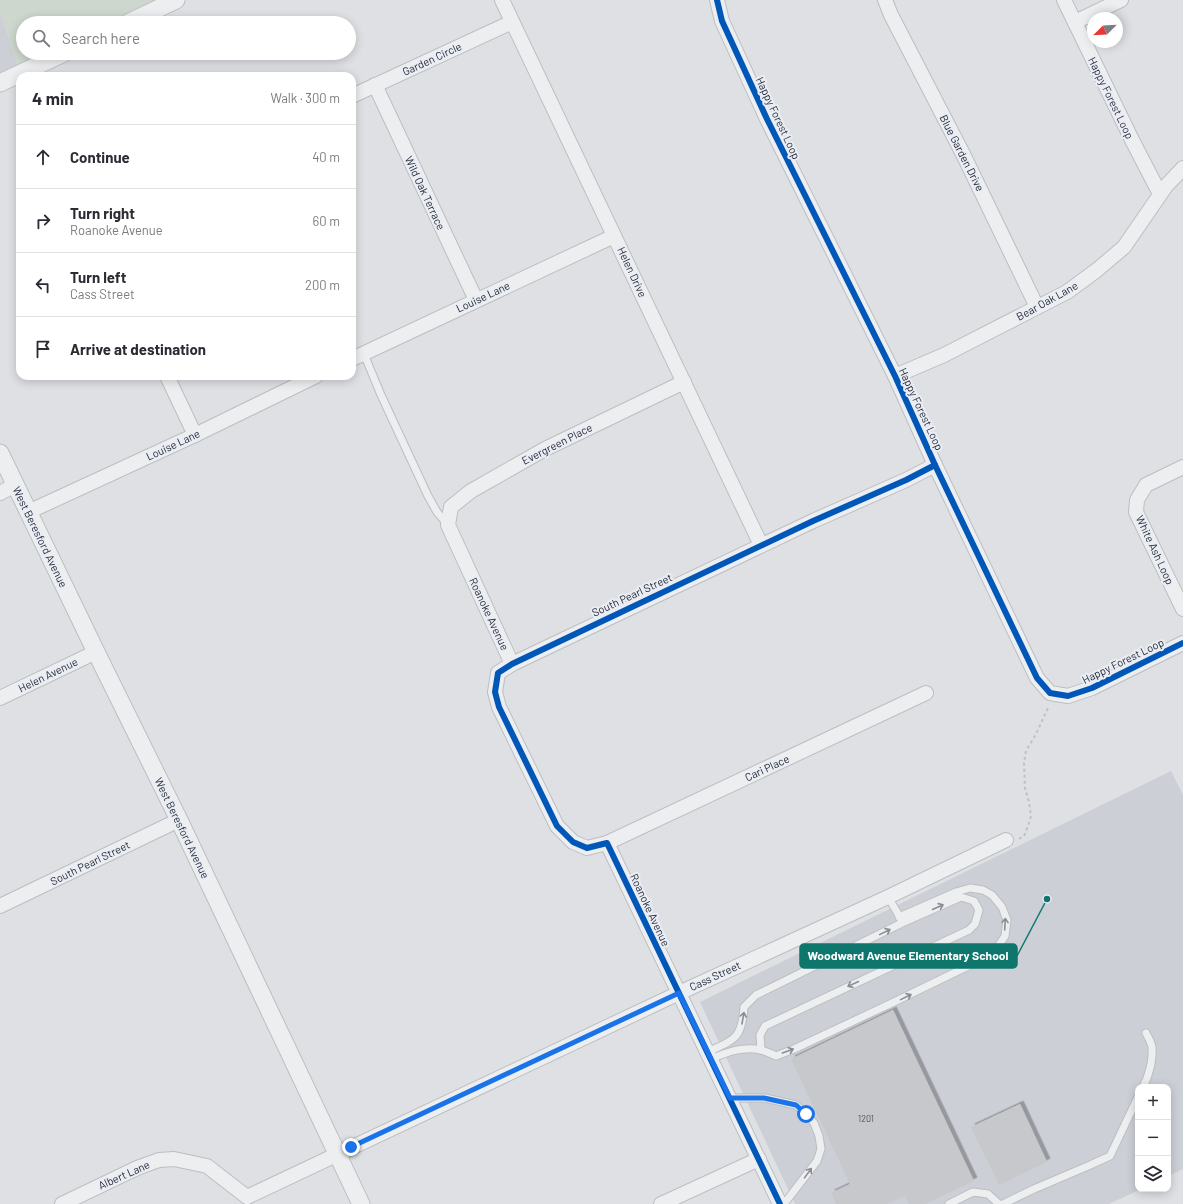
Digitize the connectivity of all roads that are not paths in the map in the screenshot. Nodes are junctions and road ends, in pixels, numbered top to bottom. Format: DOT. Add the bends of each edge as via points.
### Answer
graph roads {
  1 [pos="176,0"];
  2 [pos="502,0"];
  3 [pos="717,0"];
  4 [pos="885,0"];
  5 [pos="1064,0"];
  6 [pos="1121,0"];
  7 [pos="143,16"];
  8 [pos="512,22"];
  9 [pos="1075,22"];
  10 [pos="50,60"];
  11 [pos="26,72"];
  12 [pos="16,76"];
  13 [pos="0,83"];
  14 [pos="375,86"];
  15 [pos="356,94"];
  16 [pos="1183,168"];
  17 [pos="1160,194"];
  18 [pos="614,236"];
  19 [pos="476,300"];
  20 [pos="1037,307"];
  21 [pos="358,356"];
  22 [pos="895,376"];
  23 [pos="169,380"];
  24 [pos="308,380"];
  25 [pos="684,382"];
  26 [pos="195,435"];
  27 [pos="0,453"];
  28 [pos="936,464"];
  29 [pos="1183,467"];
  30 [pos="15,485"];
  31 [pos="0,493"];
  32 [pos="28,512"];
  33 [pos="448,525"];
  34 [pos="761,545"];
  35 [pos="1183,609"];
  36 [pos="1183,643"];
  37 [pos="96,652"];
  38 [pos="512,664"];
  39 [pos="926,693"];
  40 [pos="0,698"];
  41 [pos="179,820"];
  42 [pos="1006,840"];
  43 [pos="607,843"];
  44 [pos="888,897"];
  45 [pos="0,906"];
  46 [pos="901,920"];
  47 [pos="679,993"];
  48 [pos="1146,1033"];
  49 [pos="761,1050"];
  50 [pos="709,1056"];
  51 [pos="1144,1084"];
  52 [pos="730,1098"];
  53 [pos="1135,1104"];
  54 [pos="337,1154"];
  55 [pos="759,1159"];
  56 [pos="247,1200"];
  57 [pos="62,1204"];
  58 [pos="361,1204"];
  59 [pos="661,1204"];
  60 [pos="780,1204"];
  61 [pos="784,1204"];
  62 [pos="949,1204"];
  63 [pos="999,1204"];
  64 [pos="1003,1204"];
  1 -- 7 [label="street"];
  2 -- 8 [label="street, Helen Drive"];
  3 -- 22 [label="street, Happy Forest Loop" via="722,21 767,119"];
  4 -- 20 [label="street, Blue Garden Drive"];
  5 -- 9 [label="street, Happy Forest Loop"];
  6 -- 9 [label="street"];
  8 -- 14 [label="street, Garden Circle"];
  8 -- 18 [label="street, Helen Drive"];
  9 -- 17 [label="street, Happy Forest Loop"];
  10 -- 11 [label="street"];
  12 -- 13 [label="street"];
  14 -- 15 [label="street, Garden Circle"];
  14 -- 19 [label="street, Wild Oak Terrace"];
  16 -- 17 [label="street, Bear Oak Lane"];
  17 -- 20 [label="street, Bear Oak Lane" via="1124,247 1067,292"];
  18 -- 19 [label="street, Louise Lane"];
  18 -- 25 [label="street, Helen Drive"];
  19 -- 21 [label="street, Louise Lane"];
  20 -- 22 [label="street, Bear Oak Lane" via="944,355"];
  21 -- 33 [label="lane" via="381,395 428,496"];
  22 -- 28 [label="street, Happy Forest Loop"];
  23 -- 26 [label="street"];
  24 -- 26 [label="street, Louise Lane"];
  25 -- 33 [label="street, Evergreen Place" via="544,449 471,491 451,507"];
  25 -- 34 [label="street, Helen Drive"];
  26 -- 32 [label="street, Louise Lane"];
  27 -- 30 [label="street, West Beresford Avenue"];
  28 -- 34 [label="street, South Pearl Street"];
  28 -- 36 [label="street, Happy Forest Loop" via="1037,678 1050,693 1068,696 1092,688"];
  29 -- 35 [label="street, White Ash Loop" via="1146,485 1137,500 1136,512"];
  30 -- 31 [label="street"];
  30 -- 32 [label="street, West Beresford Avenue"];
  32 -- 37 [label="street, West Beresford Avenue"];
  33 -- 38 [label="street, Roanoke Avenue"];
  34 -- 38 [label="street, South Pearl Street"];
  37 -- 40 [label="street, Helen Avenue"];
  37 -- 41 [label="street, West Beresford Avenue"];
  38 -- 43 [label="street, Roanoke Avenue" via="498,673 495,692 499,707 557,826 574,842 587,848"];
  39 -- 43 [label="street, Cari Place"];
  41 -- 45 [label="street, South Pearl Street"];
  41 -- 54 [label="street, West Beresford Avenue"];
  42 -- 44 [label="street, Cass Street"];
  43 -- 47 [label="street, Roanoke Avenue"];
  44 -- 46 [label="lane"];
  44 -- 47 [label="street, Cass Street"];
  46 -- 49 [label="lane, one-way" via="961,898 974,901 979,910 975,924 969,930 765,1026 760,1035"];
  49 -- 46 [label="lane, one-way" via="776,1056 794,1049 993,954 1004,936 1006,920 1002,907 992,895 983,890 970,888 956,892"];
  50 -- 46 [label="lane, one-way" via="740,1033 744,1007 756,995"];
  47 -- 50 [label="street, Roanoke Avenue"];
  47 -- 54 [label="street, Cass Street"];
  48 -- 51 [label="lane" via="1152,1046 1152,1061"];
  49 -- 50 [label="lane" via="738,1049"];
  50 -- 52 [label="street, Roanoke Avenue"];
  52 -- 55 [label="street, Roanoke Avenue"];
  61 -- 52 [label="lane, one-way" via="817,1161 821,1149 814,1124 796,1105 764,1098"];
  53 -- 64 [label="lane" via="1110,1156"];
  54 -- 56 [label="street, Albert Lane"];
  54 -- 58 [label="street, West Beresford Avenue"];
  55 -- 59 [label="street"];
  55 -- 60 [label="street, Roanoke Avenue"];
  56 -- 57 [label="street, Albert Lane" via="207,1166 174,1159 159,1160 137,1168"];
  62 -- 63 [label="lane" via="973,1192 988,1194"];
}
